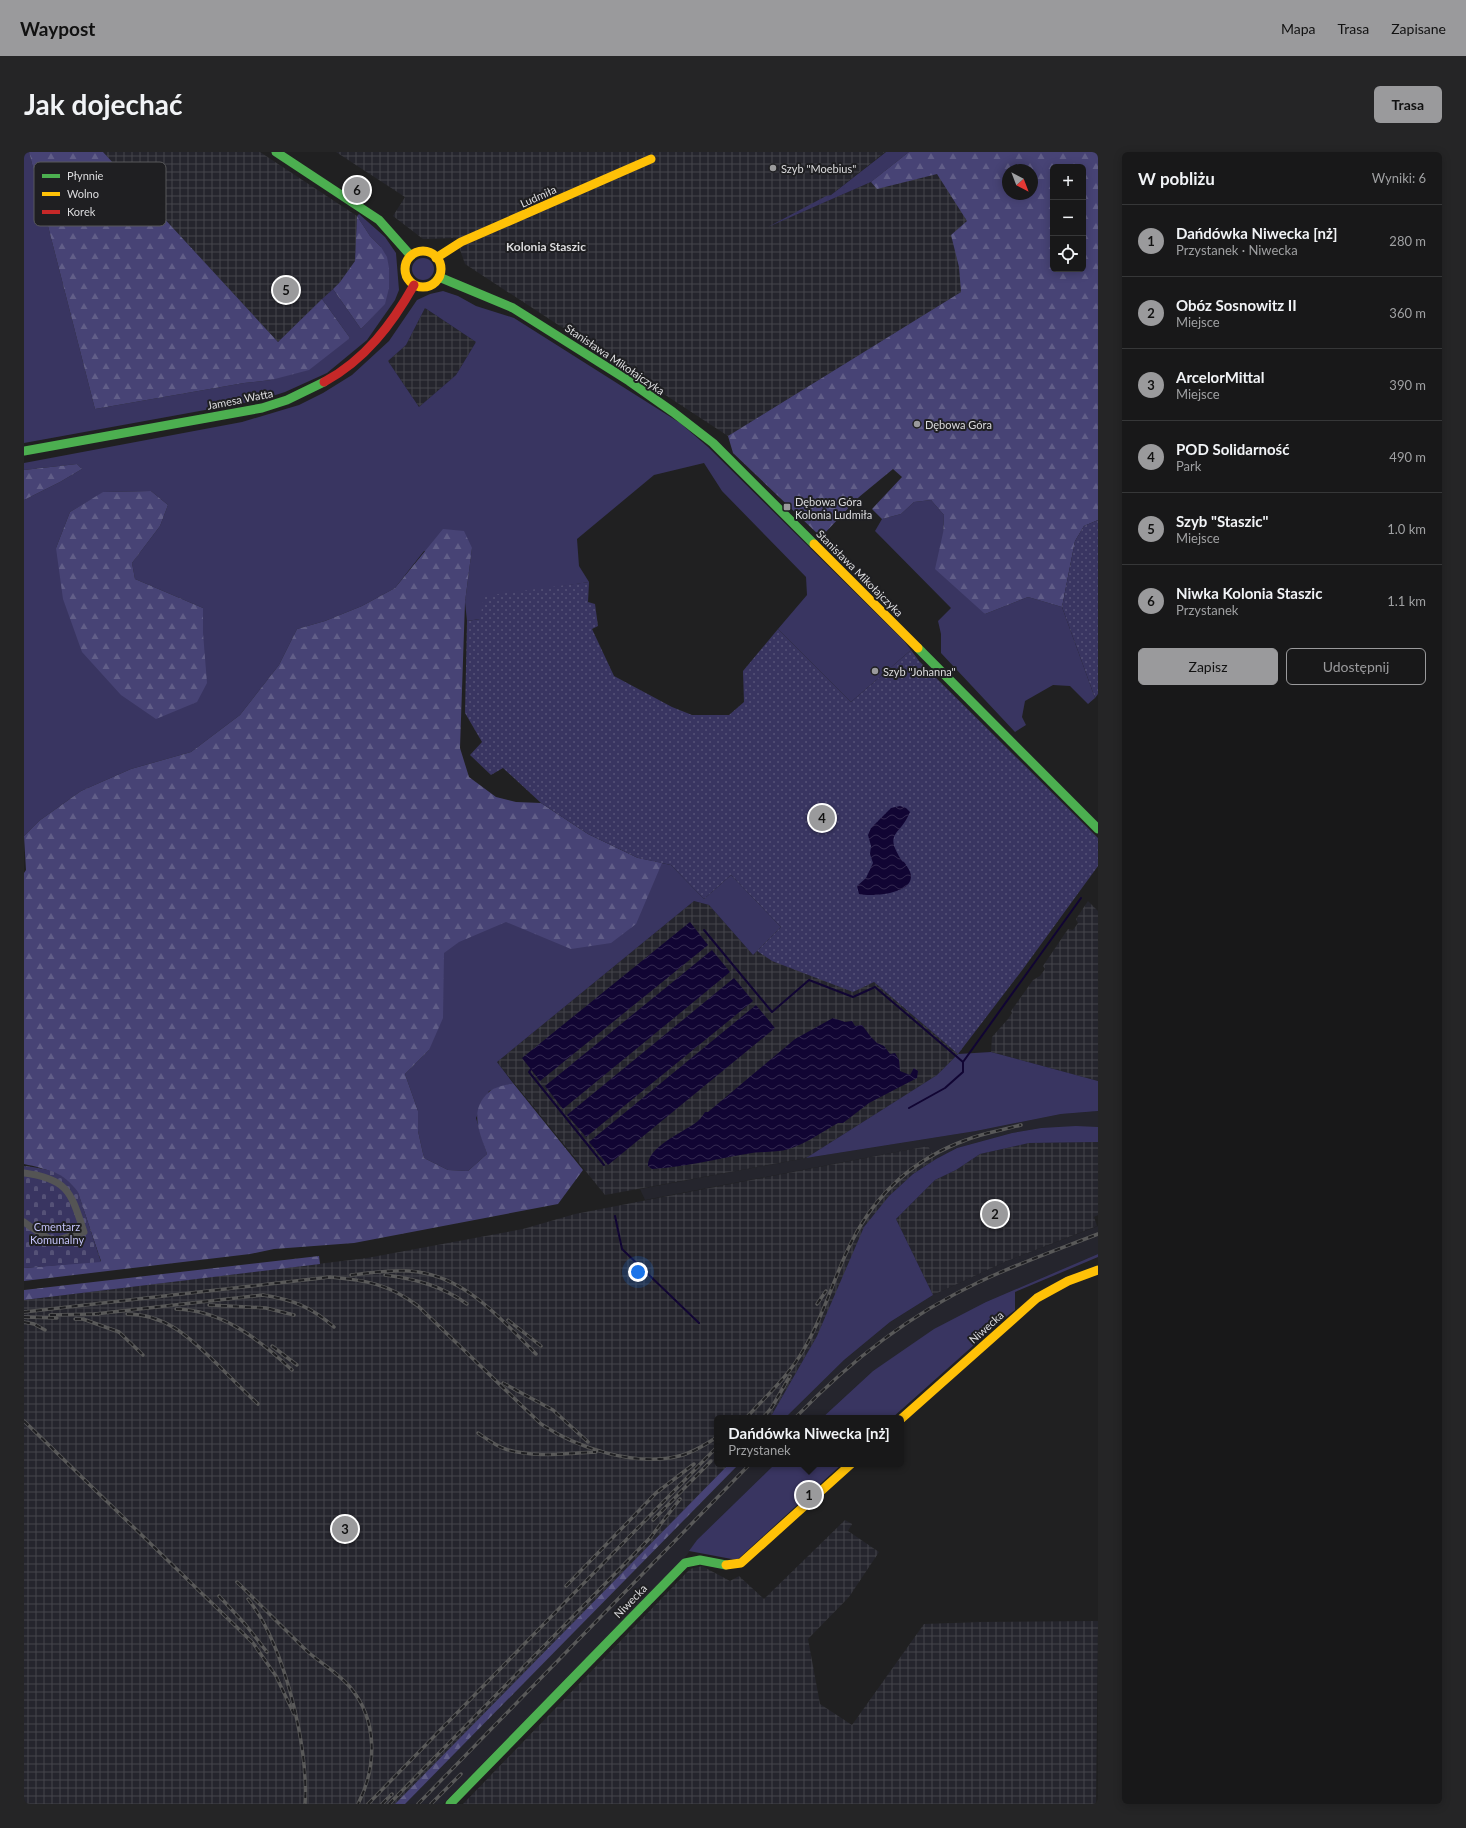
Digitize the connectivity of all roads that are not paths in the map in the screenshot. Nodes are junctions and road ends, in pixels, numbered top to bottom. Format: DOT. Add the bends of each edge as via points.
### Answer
graph roads {
  1 [pos="276,152"];
  2 [pos="651,158"];
  3 [pos="411,256"];
  4 [pos="436,258"];
  5 [pos="439,277"];
  6 [pos="414,285"];
  7 [pos="24,451"];
  8 [pos="1098,829"];
  9 [pos="24,1173"];
  10 [pos="24,1222"];
  11 [pos="1098,1270"];
  12 [pos="904,1416"];
  13 [pos="848,1467"];
  14 [pos="450,1804"];
  1 -- 3 [label="street" via="379,220"];
  2 -- 4 [label="street, Ludmiła" via="461,242"];
  3 -- 4 [label="street" via="427,252"];
  3 -- 6 [label="street" via="407,261 406,274"];
  4 -- 5 [label="street" via="440,264"];
  5 -- 6 [label="street" via="431,285"];
  5 -- 8 [label="street, Stanisława Mikołajczyka" via="513,308 539,323 629,381 713,443"];
  6 -- 7 [label="street, Jamesa Watta" via="386,329 359,358 330,380 295,398 262,408"];
  9 -- 10 [label="street" via="43,1175 63,1186 72,1199 84,1232 54,1241"];
  11 -- 12 [label="street, Niwecka" via="1068,1281 1037,1298"];
  13 -- 14 [label="street, Niwecka" via="740,1563 730,1566 701,1559 685,1563"];
}
